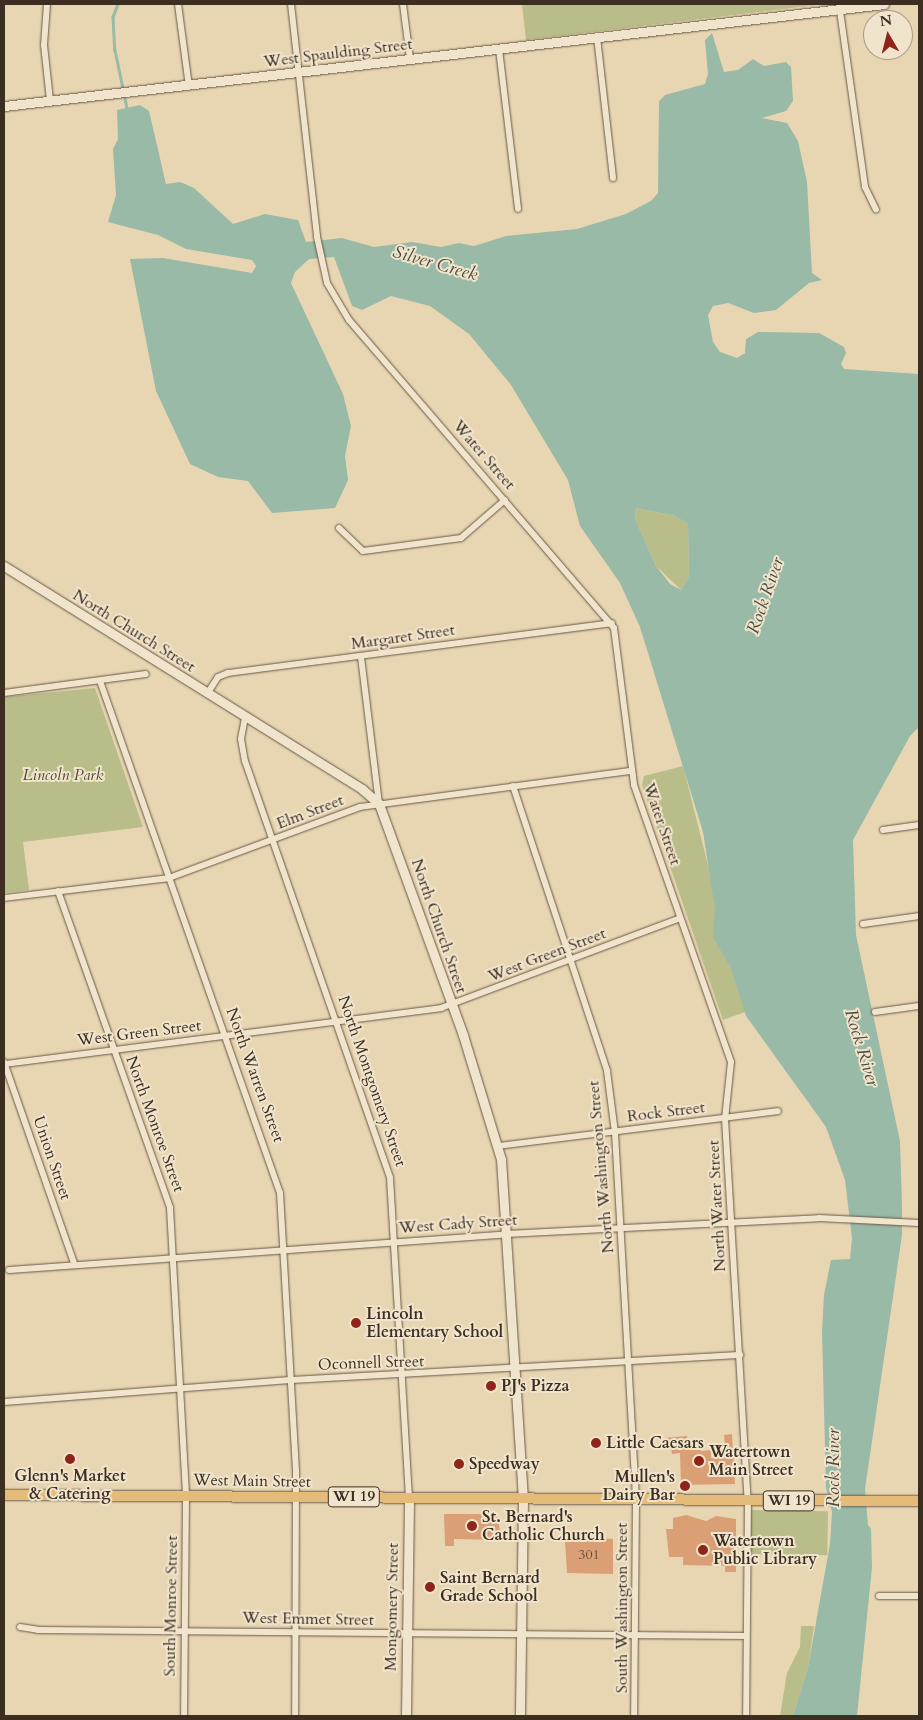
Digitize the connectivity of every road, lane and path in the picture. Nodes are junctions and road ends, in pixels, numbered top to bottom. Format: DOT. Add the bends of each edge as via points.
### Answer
graph roads {
  1 [pos="47,4"];
  2 [pos="178,4"];
  3 [pos="291,4"];
  4 [pos="403,4"];
  5 [pos="884,4"];
  6 [pos="841,6"];
  7 [pos="597,38"];
  8 [pos="499,49"];
  9 [pos="410,59"];
  10 [pos="299,73"];
  11 [pos="189,86"];
  12 [pos="50,100"];
  13 [pos="4,106"];
  14 [pos="613,178"];
  15 [pos="518,209"];
  16 [pos="876,210"];
  17 [pos="505,500"];
  18 [pos="339,528"];
  19 [pos="4,566"];
  20 [pos="612,623"];
  21 [pos="360,657"];
  22 [pos="146,674"];
  23 [pos="100,681"];
  24 [pos="4,693"];
  25 [pos="207,694"];
  26 [pos="245,718"];
  27 [pos="631,772"];
  28 [pos="512,786"];
  29 [pos="380,804"];
  30 [pos="919,825"];
  31 [pos="883,830"];
  32 [pos="274,840"];
  33 [pos="169,878"];
  34 [pos="58,891"];
  35 [pos="4,898"];
  36 [pos="919,916"];
  37 [pos="680,918"];
  38 [pos="863,924"];
  39 [pos="573,960"];
  40 [pos="450,1005"];
  41 [pos="919,1006"];
  42 [pos="875,1012"];
  43 [pos="338,1021"];
  44 [pos="226,1036"];
  45 [pos="114,1050"];
  46 [pos="4,1063"];
  47 [pos="778,1112"];
  48 [pos="725,1119"];
  49 [pos="615,1133"];
  50 [pos="498,1146"];
  51 [pos="731,1222"];
  52 [pos="919,1223"];
  53 [pos="620,1229"];
  54 [pos="506,1234"];
  55 [pos="393,1242"];
  56 [pos="286,1251"];
  57 [pos="174,1258"];
  58 [pos="74,1263"];
  59 [pos="9,1270"];
  60 [pos="740,1355"];
  61 [pos="628,1363"];
  62 [pos="515,1369"];
  63 [pos="402,1377"];
  64 [pos="290,1380"];
  65 [pos="179,1388"];
  66 [pos="4,1402"];
  67 [pos="4,1494"];
  68 [pos="186,1496"];
  69 [pos="296,1496"];
  70 [pos="409,1498"];
  71 [pos="523,1498"];
  72 [pos="636,1500"];
  73 [pos="919,1501"];
  74 [pos="748,1502"];
  75 [pos="879,1596"];
  76 [pos="919,1596"];
  77 [pos="20,1627"];
  78 [pos="185,1631"];
  79 [pos="295,1633"];
  80 [pos="407,1634"];
  81 [pos="521,1636"];
  82 [pos="636,1636"];
  83 [pos="746,1636"];
  84 [pos="184,1716"];
  85 [pos="295,1716"];
  86 [pos="406,1716"];
  87 [pos="520,1716"];
  88 [pos="634,1716"];
  89 [pos="746,1716"];
  1 -- 12 [label="street" via="44,45"];
  2 -- 11 [label="street"];
  3 -- 10 [label="street, Water Street"];
  4 -- 9 [label="street"];
  5 -- 6 [label="main road, West Spaulding Street"];
  6 -- 7 [label="main road, West Spaulding Street"];
  6 -- 16 [label="street" via="864,187"];
  7 -- 8 [label="main road, West Spaulding Street"];
  7 -- 14 [label="street"];
  8 -- 9 [label="main road, West Spaulding Street"];
  8 -- 15 [label="street"];
  9 -- 10 [label="main road, West Spaulding Street"];
  10 -- 11 [label="main road, West Spaulding Street"];
  10 -- 17 [label="street, Water Street" via="317,237 321,262 333,295 349,320"];
  11 -- 12 [label="main road, West Spaulding Street"];
  12 -- 13 [label="main road, West Spaulding Street"];
  17 -- 18 [label="street" via="461,538 362,550"];
  17 -- 20 [label="street, Water Street"];
  19 -- 25 [label="main road, North Church Street"];
  20 -- 21 [label="street, Margaret Street"];
  20 -- 27 [label="street, Water Street" via="618,643"];
  21 -- 25 [label="street, Margaret Street" via="228,673 218,677"];
  21 -- 29 [label="street"];
  22 -- 23 [label="street"];
  23 -- 24 [label="street"];
  23 -- 33 [label="street, North Warren Street"];
  25 -- 26 [label="main road, North Church Street"];
  26 -- 29 [label="main road, North Church Street" via="362,789"];
  26 -- 32 [label="street, North Montgomery Street" via="242,752"];
  27 -- 28 [label="street, Elm Street"];
  27 -- 37 [label="street, Water Street"];
  28 -- 29 [label="street, Elm Street"];
  28 -- 39 [label="street, North Washington Street"];
  29 -- 32 [label="street, Elm Street" via="360,807"];
  29 -- 40 [label="main road, North Church Street"];
  30 -- 31 [label="street"];
  32 -- 33 [label="street, Elm Street"];
  32 -- 43 [label="street, North Montgomery Street"];
  33 -- 34 [label="street, Elm Street"];
  33 -- 44 [label="street, North Warren Street"];
  34 -- 35 [label="street, Elm Street"];
  34 -- 45 [label="street, North Monroe Street"];
  36 -- 38 [label="street"];
  37 -- 39 [label="street, West Green Street"];
  37 -- 48 [label="street, North Water Street" via="731,1062"];
  39 -- 40 [label="street, West Green Street"];
  39 -- 49 [label="street, North Washington Street" via="607,1071"];
  40 -- 43 [label="street, West Green Street"];
  40 -- 50 [label="main road, North Church Street"];
  41 -- 42 [label="street"];
  43 -- 44 [label="street, West Green Street"];
  43 -- 55 [label="street, North Montgomery Street" via="389,1172"];
  44 -- 45 [label="street, West Green Street"];
  44 -- 56 [label="street, North Warren Street" via="273,1166"];
  45 -- 46 [label="street, West Green Street"];
  45 -- 57 [label="street, North Monroe Street" via="168,1197"];
  46 -- 58 [label="street, Union Street"];
  47 -- 48 [label="street, Rock Street"];
  48 -- 49 [label="street, Rock Street"];
  48 -- 51 [label="street, North Water Street"];
  49 -- 50 [label="street, Rock Street"];
  49 -- 53 [label="street, North Washington Street"];
  50 -- 54 [label="main road, North Church Street"];
  51 -- 52 [label="street, West Cady Street" via="844,1220"];
  51 -- 53 [label="street, West Cady Street"];
  51 -- 60 [label="street, North Water Street"];
  53 -- 54 [label="street, West Cady Street"];
  53 -- 61 [label="street, North Washington Street"];
  54 -- 55 [label="street, West Cady Street"];
  54 -- 62 [label="main road, North Church Street"];
  55 -- 56 [label="street, West Cady Street"];
  55 -- 63 [label="street, North Montgomery Street"];
  56 -- 57 [label="street, West Cady Street"];
  56 -- 64 [label="street, North Warren Street"];
  57 -- 58 [label="street, West Cady Street"];
  57 -- 65 [label="street, North Monroe Street"];
  58 -- 59 [label="street, West Cady Street"];
  60 -- 61 [label="street, Oconnell Street"];
  60 -- 74 [label="street, North Water Street"];
  61 -- 62 [label="street, Oconnell Street"];
  61 -- 72 [label="street, North Washington Street"];
  62 -- 63 [label="street, Oconnell Street"];
  62 -- 71 [label="main road, North Church Street"];
  63 -- 64 [label="street, Oconnell Street"];
  63 -- 70 [label="street, North Montgomery Street"];
  64 -- 65 [label="street, Oconnell Street"];
  64 -- 69 [label="street, North Warren Street"];
  65 -- 66 [label="street, Oconnell Street"];
  65 -- 68 [label="street, North Monroe Street"];
  67 -- 68 [label="main road, West Main Street / WI 19"];
  68 -- 69 [label="main road, West Main Street / WI 19"];
  68 -- 78 [label="street, South Monroe Street"];
  69 -- 70 [label="main road, West Main Street / WI 19"];
  69 -- 79 [label="street, North Warren Street"];
  70 -- 71 [label="main road, West Main Street / WI 19"];
  70 -- 80 [label="main road, Mongomery Street"];
  71 -- 72 [label="main road, West Main Street / WI 19"];
  71 -- 81 [label="main road, North Church Street"];
  72 -- 74 [label="main road, West Main Street / WI 19"];
  72 -- 82 [label="street, South Washington Street"];
  73 -- 74 [label="main road, West Main Street / WI 19"];
  74 -- 83 [label="street, North Water Street"];
  75 -- 76 [label="street"];
  77 -- 78 [label="street, West Emmet Street"];
  78 -- 79 [label="street, West Emmet Street"];
  78 -- 84 [label="street, South Monroe Street"];
  79 -- 80 [label="street, West Emmet Street"];
  79 -- 85 [label="street, North Warren Street"];
  80 -- 81 [label="street, West Emmet Street"];
  80 -- 86 [label="main road, Mongomery Street"];
  81 -- 82 [label="street, West Emmet Street"];
  81 -- 87 [label="main road, North Church Street"];
  82 -- 83 [label="street, West Emmet Street"];
  82 -- 88 [label="street, South Washington Street"];
  83 -- 89 [label="street, North Water Street"];
}
